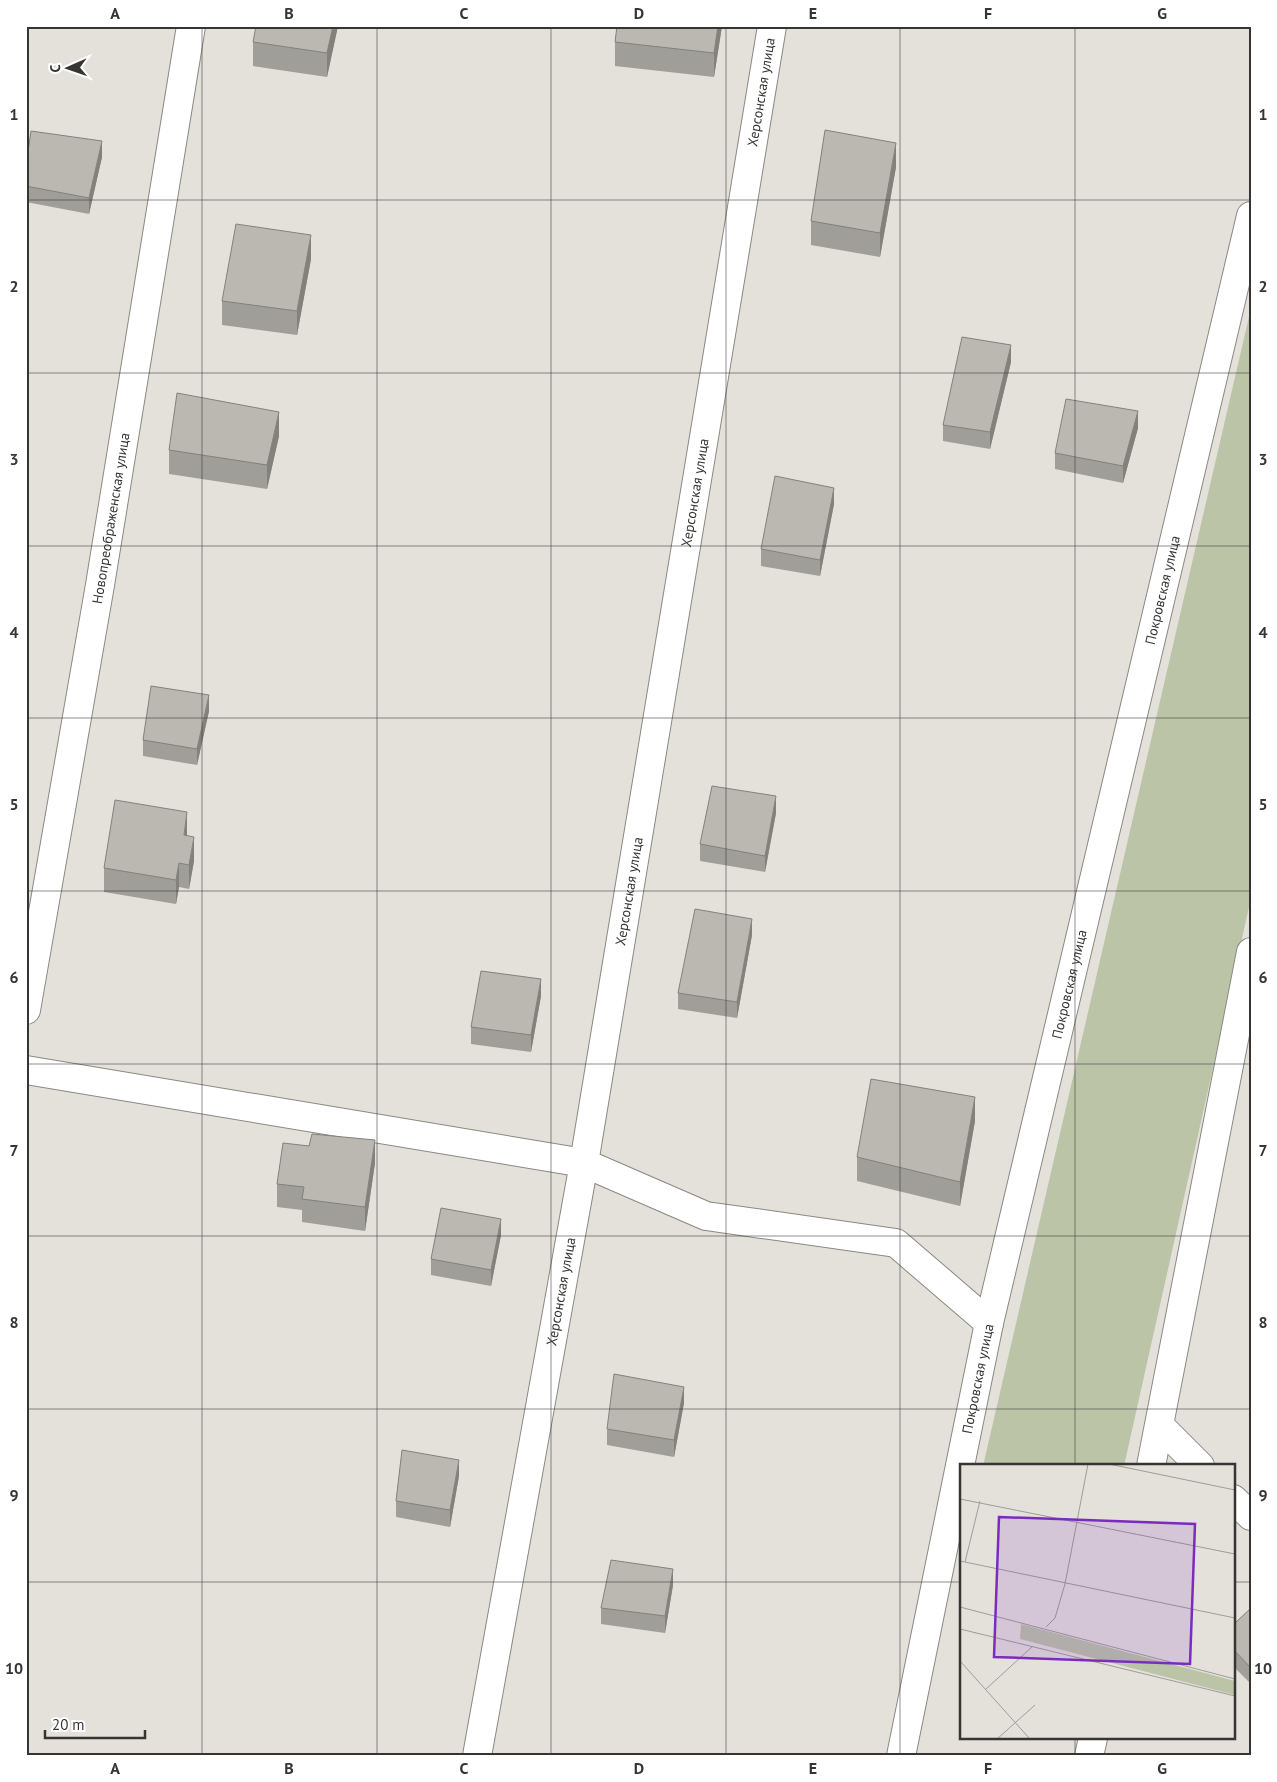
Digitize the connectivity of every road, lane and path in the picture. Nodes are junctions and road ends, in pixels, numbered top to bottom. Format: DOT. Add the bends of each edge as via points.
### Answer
graph roads {
  1 [pos="191,26"];
  2 [pos="772,26"];
  3 [pos="1251,216"];
  4 [pos="1251,952"];
  5 [pos="26,1010"];
  6 [pos="26,1070"];
  7 [pos="584,1163"];
  8 [pos="989,1323"];
  9 [pos="1160,1426"];
  10 [pos="960,1464"];
  11 [pos="1151,1464"];
  12 [pos="1198,1464"];
  13 [pos="960,1466"];
  14 [pos="1234,1500"];
  15 [pos="1251,1516"];
  16 [pos="1092,1740"];
  17 [pos="477,1756"];
  18 [pos="901,1756"];
  19 [pos="1089,1756"];
  1 -- 5 [label="street, Новопреображенская улица" via="100,585"];
  2 -- 7 [label="street, Херсонская улица"];
  3 -- 8 [label="street, Покровская улица"];
  4 -- 9 [label="street"];
  6 -- 7 [label="street"];
  7 -- 8 [label="street" via="706,1216 896,1243"];
  7 -- 17 [label="street, Херсонская улица"];
  8 -- 10 [label="street, Покровская улица"];
  9 -- 11 [label="street"];
  9 -- 12 [label="street"];
  13 -- 18 [label="street, Покровская улица"];
  14 -- 15 [label="street"];
  16 -- 19 [label="street"];
}
